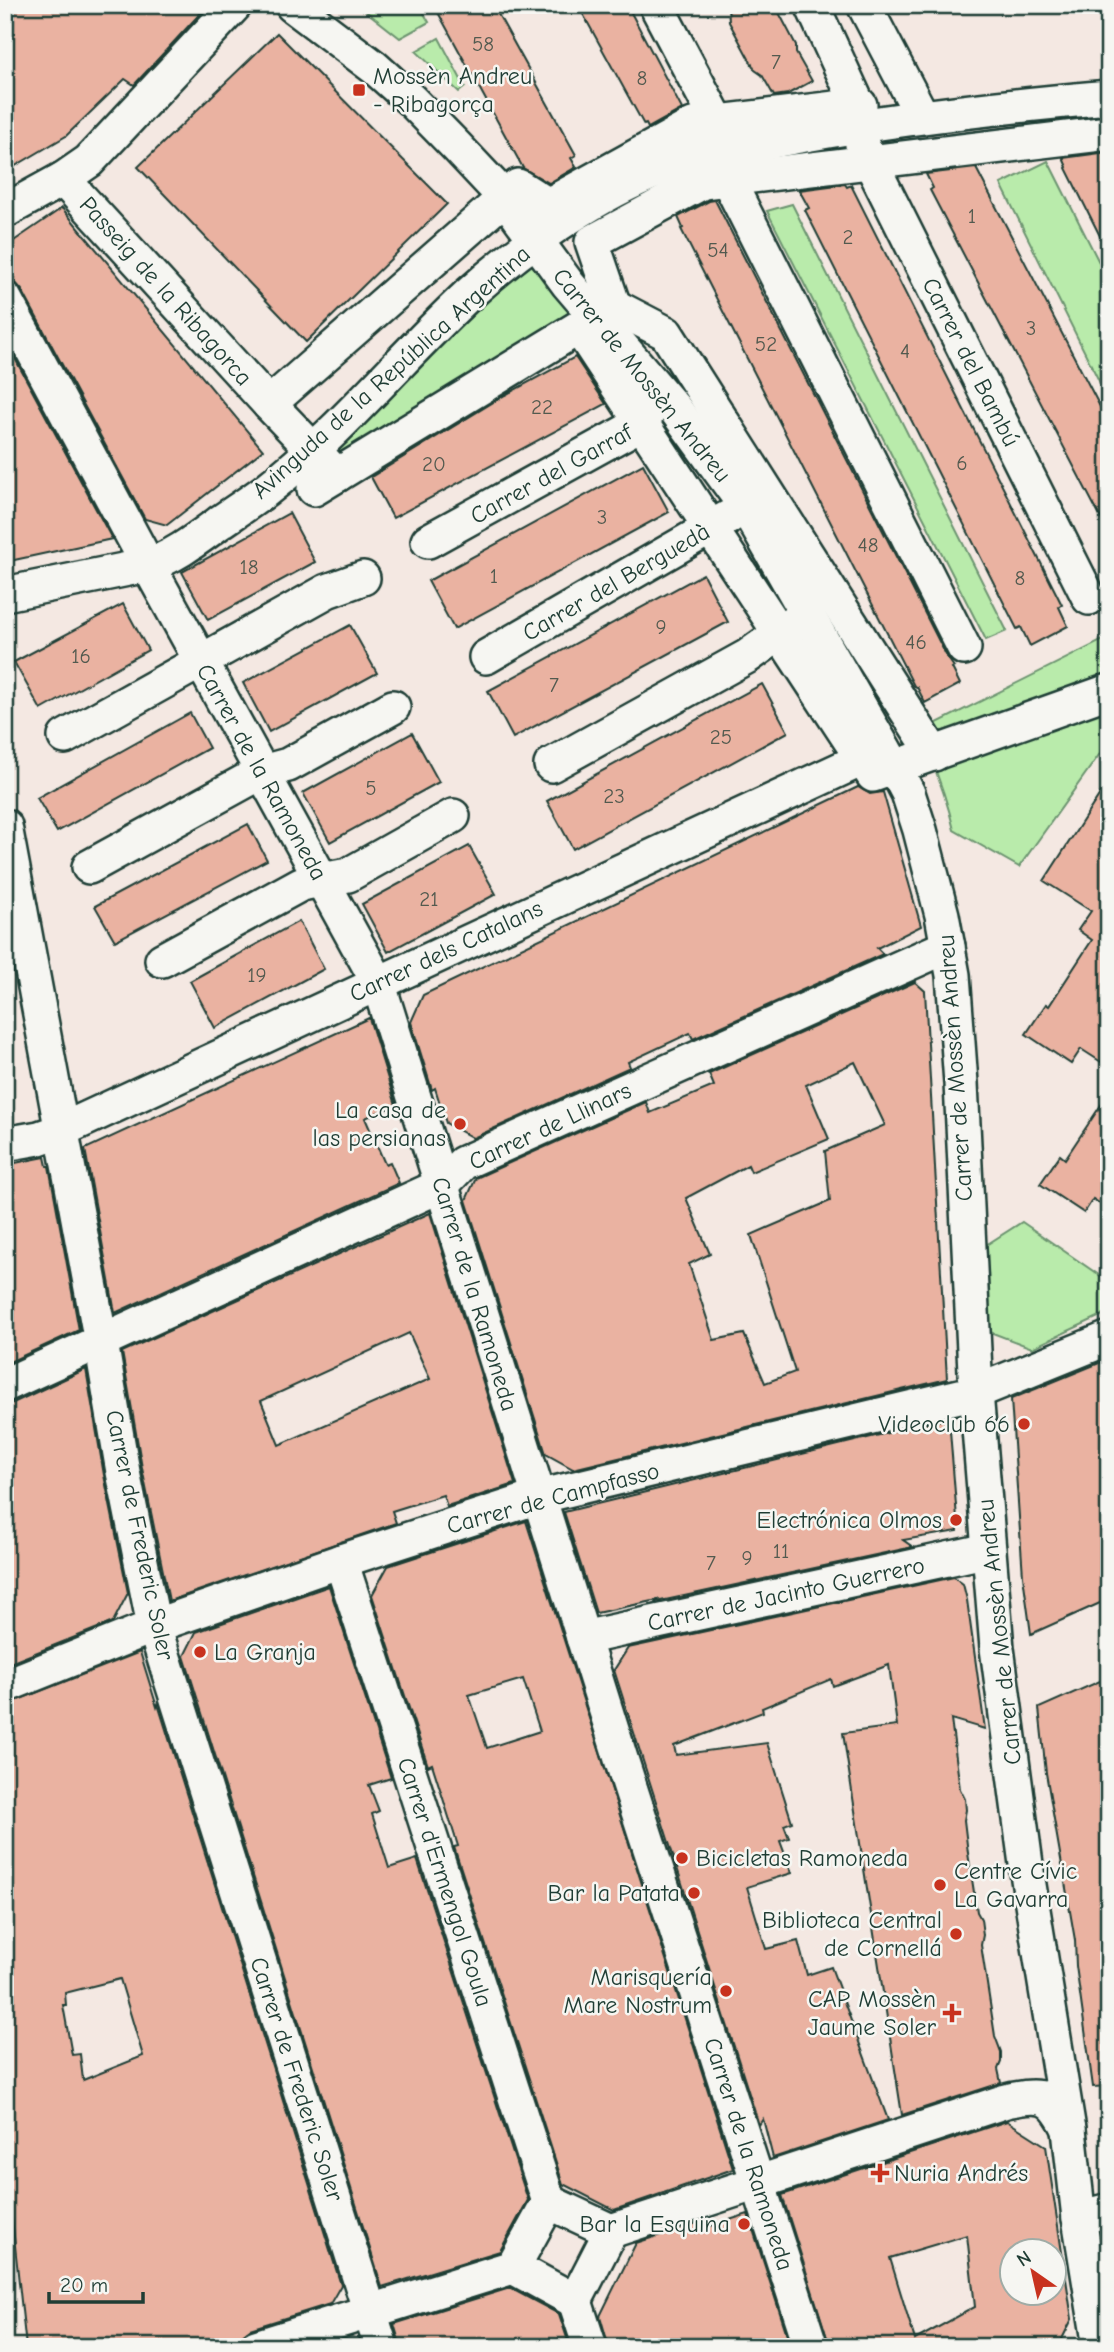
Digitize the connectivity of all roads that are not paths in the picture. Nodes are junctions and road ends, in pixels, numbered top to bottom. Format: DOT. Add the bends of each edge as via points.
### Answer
graph roads {
  1 [pos="234,5"];
  2 [pos="656,5"];
  3 [pos="812,5"];
  4 [pos="864,5"];
  5 [pos="306,9"];
  6 [pos="1109,75"];
  7 [pos="1109,97"];
  8 [pos="917,107"];
  9 [pos="855,116"];
  10 [pos="1109,133"];
  11 [pos="723,150"];
  12 [pos="871,162"];
  13 [pos="63,179"];
  14 [pos="505,198"];
  15 [pos="5,211"];
  16 [pos="536,241"];
  17 [pos="5,299"];
  18 [pos="596,317"];
  19 [pos="660,392"];
  20 [pos="269,404"];
  21 [pos="642,423"];
  22 [pos="313,449"];
  23 [pos="746,507"];
  24 [pos="711,527"];
  25 [pos="428,541"];
  26 [pos="148,565"];
  27 [pos="363,578"];
  28 [pos="5,594"];
  29 [pos="1089,598"];
  30 [pos="808,614"];
  31 [pos="780,634"];
  32 [pos="964,648"];
  33 [pos="486,657"];
  34 [pos="201,661"];
  35 [pos="1109,691"];
  36 [pos="393,707"];
  37 [pos="65,737"];
  38 [pos="934,754"];
  39 [pos="880,758"];
  40 [pos="551,765"];
  41 [pos="262,772"];
  42 [pos="453,816"];
  43 [pos="5,827"];
  44 [pos="89,867"];
  45 [pos="322,880"];
  46 [pos="948,946"];
  47 [pos="162,960"];
  48 [pos="378,982"];
  49 [pos="62,1130"];
  50 [pos="5,1144"];
  51 [pos="442,1185"];
  52 [pos="1109,1338"];
  53 [pos="102,1342"];
  54 [pos="1109,1355"];
  55 [pos="5,1385"];
  56 [pos="980,1397"];
  57 [pos="538,1497"];
  58 [pos="989,1550"];
  59 [pos="341,1561"];
  60 [pos="154,1626"];
  61 [pos="583,1638"];
  62 [pos="5,1686"];
  63 [pos="1069,2130"];
  64 [pos="759,2183"];
  65 [pos="549,2202"];
  66 [pos="1094,2214"];
  67 [pos="611,2231"];
  68 [pos="513,2267"];
  69 [pos="575,2301"];
  70 [pos="370,2312"];
  71 [pos="256,2347"];
  72 [pos="381,2347"];
  73 [pos="590,2347"];
  74 [pos="811,2347"];
  75 [pos="1100,2347"];
  1 -- 13 [label="street" via="89,161"];
  2 -- 11 [label="street"];
  3 -- 9 [label="street, Carrer del Bambú"];
  4 -- 8 [label="street"];
  5 -- 14 [label="street, Carrer de Mossèn Andreu" via="411,100"];
  6 -- 8 [label="street"];
  7 -- 8 [label="street, Avinguda de la República Argentina" via="989,107"];
  8 -- 9 [label="street, Avinguda de la República Argentina"];
  9 -- 11 [label="street, Avinguda de la República Argentina"];
  9 -- 12 [label="street, Carrer del Bambú"];
  10 -- 12 [label="street"];
  11 -- 12 [label="street"];
  11 -- 14 [label="street" via="693,125 548,205 518,186"];
  11 -- 16 [label="street, Avinguda de la República Argentina" via="621,188"];
  11 -- 18 [label="street" via="703,182 592,242"];
  11 -- 32 [label="street"];
  12 -- 29 [label="street, Carrer del Bambú"];
  13 -- 15 [label="street"];
  13 -- 20 [label="street, Passeig de la Ribagorca"];
  14 -- 16 [label="street, Carrer de Mossèn Andreu"];
  14 -- 20 [label="street"];
  16 -- 18 [label="street, Carrer de Mossèn Andreu"];
  16 -- 22 [label="street, Avinguda de la República Argentina" via="467,297"];
  17 -- 26 [label="street, Carrer de la Ramoneda"];
  18 -- 19 [label="street, Carrer de Mossèn Andreu"];
  18 -- 21 [label="street"];
  18 -- 22 [label="street, Passeig de la Ribagorca" via="326,482"];
  18 -- 38 [label="street" via="666,333"];
  19 -- 21 [label="street, Carrer del Garraf"];
  19 -- 23 [label="street, Carrer de Mossèn Andreu"];
  20 -- 22 [label="street, Passeig de la Ribagorca"];
  21 -- 24 [label="street"];
  21 -- 25 [label="street, Carrer del Garraf"];
  22 -- 26 [label="street, Avinguda de la República Argentina" via="266,491 172,555"];
  23 -- 24 [label="street, Carrer del Berguedà"];
  23 -- 30 [label="street, Carrer de Mossèn Andreu"];
  24 -- 31 [label="street"];
  24 -- 33 [label="street, Carrer del Berguedà"];
  26 -- 28 [label="street, Avinguda de la República Argentina"];
  26 -- 34 [label="street, Carrer de la Ramoneda"];
  27 -- 34 [label="street" via="327,592"];
  30 -- 31 [label="street"];
  30 -- 39 [label="street, Carrer de Mossèn Andreu"];
  31 -- 39 [label="street"];
  31 -- 40 [label="street"];
  34 -- 37 [label="street"];
  34 -- 41 [label="street, Carrer de la Ramoneda"];
  35 -- 38 [label="street, Carrer dels Catalans"];
  36 -- 41 [label="street" via="288,765"];
  38 -- 39 [label="street, Carrer dels Catalans"];
  39 -- 46 [label="street, Carrer de Mossèn Andreu" via="913,808"];
  39 -- 48 [label="street, Carrer dels Catalans"];
  41 -- 44 [label="street"];
  41 -- 45 [label="street, Carrer de la Ramoneda"];
  42 -- 45 [label="street" via="348,875"];
  43 -- 49 [label="street, Carrer de Frederic Soler"];
  45 -- 47 [label="street" via="300,884"];
  45 -- 48 [label="street, Carrer de la Ramoneda"];
  46 -- 51 [label="street, Carrer de Llinars" via="463,1163"];
  46 -- 56 [label="street, Carrer de Mossèn Andreu" via="961,1083 975,1359 955,1369"];
  48 -- 49 [label="street, Carrer dels Catalans"];
  48 -- 51 [label="street, Carrer de la Ramoneda"];
  49 -- 50 [label="street, Carrer dels Catalans"];
  49 -- 53 [label="street, Carrer de Frederic Soler"];
  51 -- 53 [label="street, Carrer de Llinars"];
  51 -- 57 [label="street, Carrer de la Ramoneda"];
  52 -- 56 [label="street, Carrer de Campfasso"];
  53 -- 55 [label="street, Carrer de Llinars"];
  53 -- 60 [label="street, Carrer de Frederic Soler"];
  54 -- 56 [label="street"];
  56 -- 57 [label="street, Carrer de Campfasso"];
  56 -- 58 [label="street, Carrer de Mossèn Andreu"];
  57 -- 59 [label="street, Carrer de Campfasso"];
  57 -- 61 [label="street, Carrer de la Ramoneda"];
  58 -- 61 [label="street, Carrer de Jacinto Guerrero"];
  58 -- 63 [label="street, Carrer de Mossèn Andreu" via="1026,1866"];
  59 -- 60 [label="street, Carrer de Campfasso"];
  59 -- 65 [label="street, Carrer d'Ermengol Goula"];
  60 -- 62 [label="street, Carrer de Campfasso"];
  60 -- 70 [label="street, Carrer de Frederic Soler"];
  61 -- 64 [label="street, Carrer de la Ramoneda"];
  63 -- 64 [label="street" via="1059,2109 1048,2100 1029,2096"];
  63 -- 66 [label="street, Carrer de Mossèn Andreu"];
  64 -- 67 [label="street"];
  64 -- 74 [label="street, Carrer de la Ramoneda"];
  65 -- 67 [label="street"];
  65 -- 68 [label="street"];
  66 -- 75 [label="street, Carrer de Mossèn Andreu"];
  67 -- 69 [label="street"];
  68 -- 69 [label="street"];
  68 -- 70 [label="street"];
  69 -- 73 [label="street"];
  70 -- 71 [label="street"];
  70 -- 72 [label="street, Carrer de Frederic Soler"];
}
